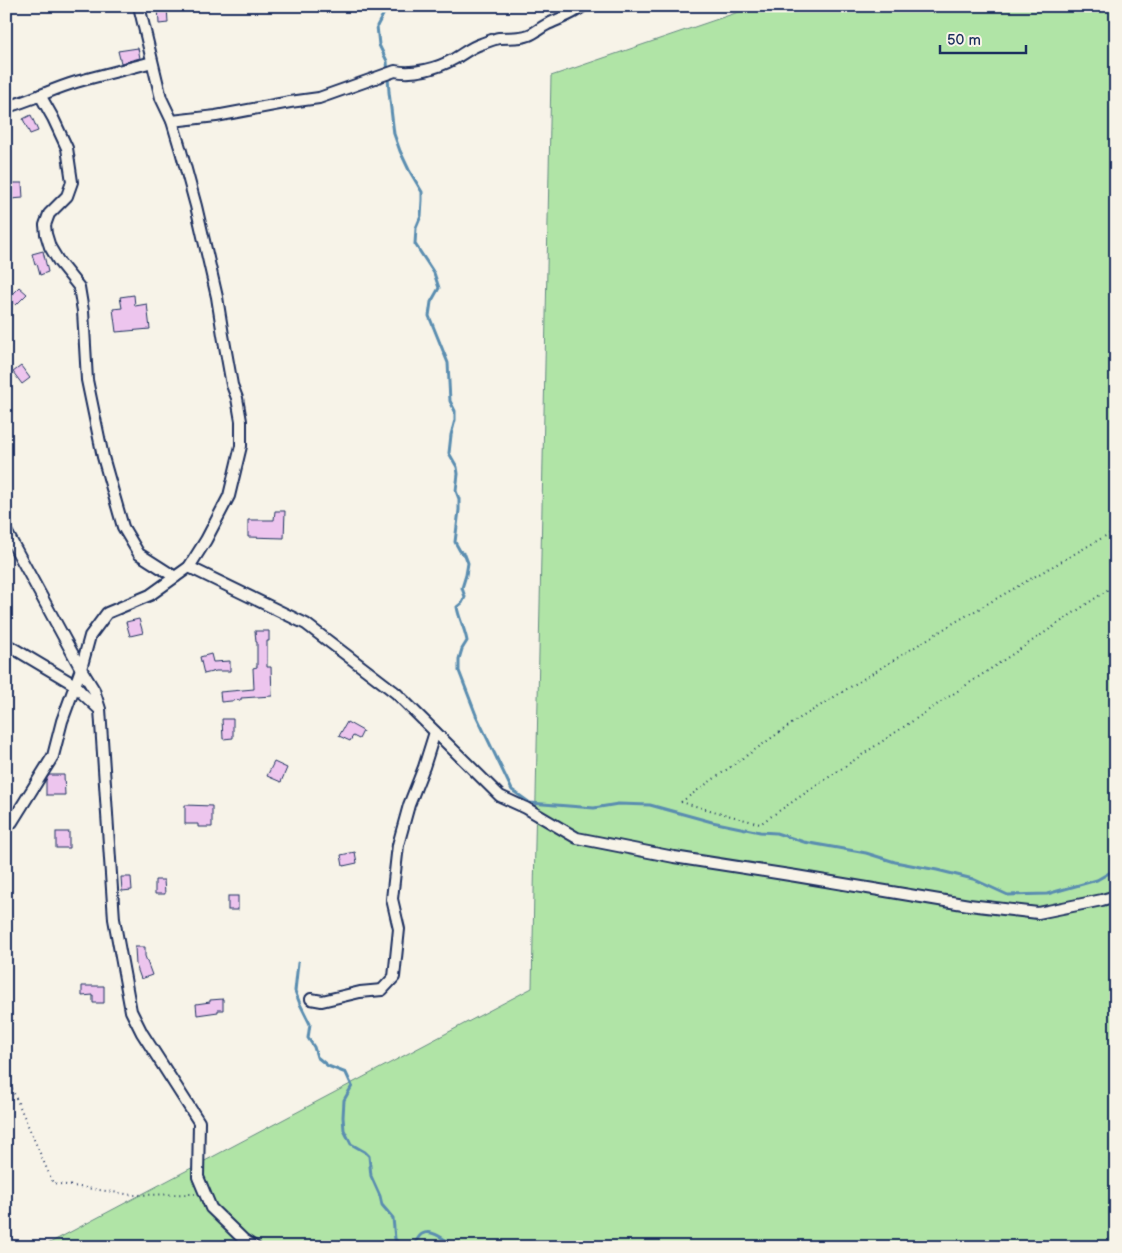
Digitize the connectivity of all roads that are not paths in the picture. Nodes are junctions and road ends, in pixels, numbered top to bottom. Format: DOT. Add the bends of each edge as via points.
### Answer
graph roads {
  1 [pos="139,6"];
  2 [pos="582,6"];
  3 [pos="152,62"];
  4 [pos="40,94"];
  5 [pos="6,107"];
  6 [pos="172,121"];
  7 [pos="6,531"];
  8 [pos="189,567"];
  9 [pos="175,577"];
  10 [pos="6,644"];
  11 [pos="81,669"];
  12 [pos="76,685"];
  13 [pos="100,709"];
  14 [pos="435,732"];
  15 [pos="6,828"];
  16 [pos="1116,896"];
  17 [pos="311,999"];
  18 [pos="256,1247"];
  1 -- 3 [label="street"];
  2 -- 6 [label="street" via="575,13 557,19 531,35 498,38 436,67 395,71 319,98"];
  3 -- 4 [label="street"];
  3 -- 6 [label="street"];
  4 -- 5 [label="street"];
  4 -- 9 [label="street" via="67,148 72,182 67,196 49,214 46,234 59,262 79,287 87,380 103,458 123,527 140,554"];
  6 -- 8 [label="street" via="217,297 241,421 241,446 229,496"];
  7 -- 11 [label="street"];
  8 -- 9 [label="street"];
  8 -- 14 [label="street" via="306,624 396,693"];
  9 -- 11 [label="street" via="150,595 107,613 90,636"];
  10 -- 12 [label="street"];
  11 -- 12 [label="street"];
  11 -- 13 [label="street" via="94,690"];
  12 -- 13 [label="street"];
  12 -- 15 [label="street" via="53,756"];
  13 -- 18 [label="street" via="114,919 131,1010 142,1033 199,1122 198,1178 211,1208 244,1240"];
  14 -- 16 [label="street" via="500,796 577,838 969,905 1038,913"];
  14 -- 17 [label="street" via="398,845 392,899 399,929 394,977 382,990 322,1001"];
}
